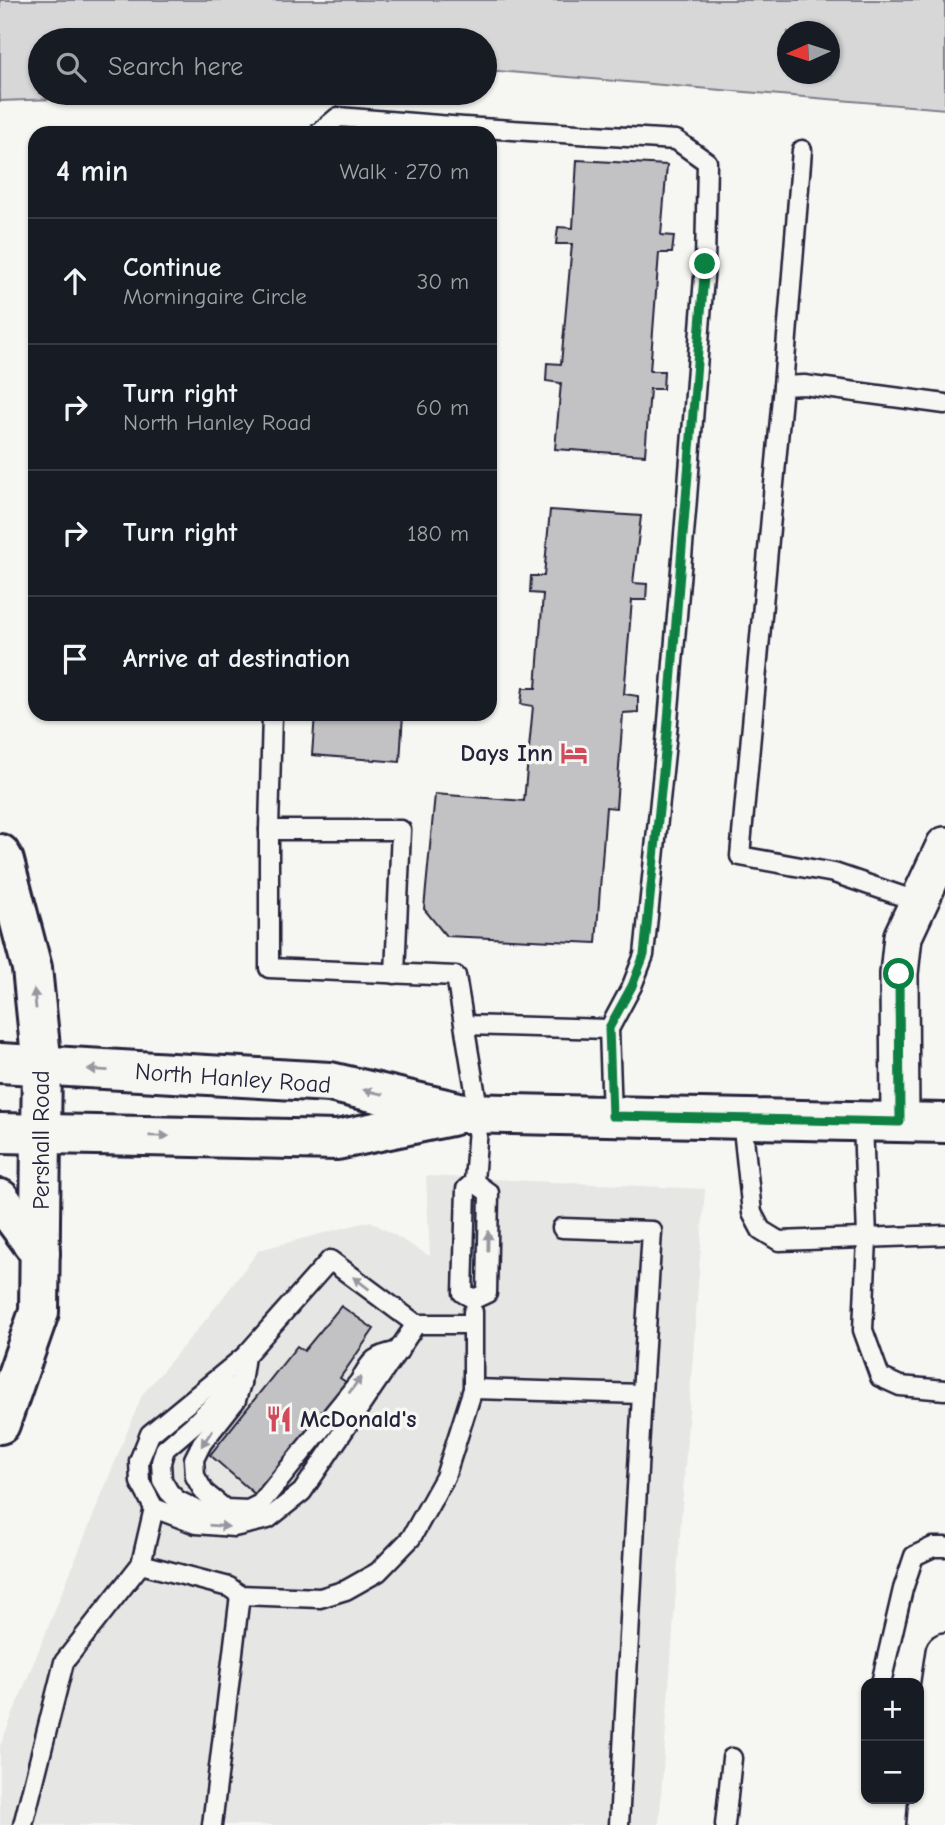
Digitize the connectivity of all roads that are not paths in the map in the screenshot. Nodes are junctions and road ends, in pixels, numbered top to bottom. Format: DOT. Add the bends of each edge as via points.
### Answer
graph roads {
  1 [pos="327,126"];
  2 [pos="470,126"];
  3 [pos="497,128"];
  4 [pos="802,150"];
  5 [pos="783,386"];
  6 [pos="945,404"];
  7 [pos="272,721"];
  8 [pos="269,830"];
  9 [pos="0,853"];
  10 [pos="942,858"];
  11 [pos="919,902"];
  12 [pos="395,974"];
  13 [pos="465,1025"];
  14 [pos="609,1028"];
  15 [pos="0,1063"];
  16 [pos="42,1067"];
  17 [pos="471,1113"];
  18 [pos="612,1116"];
  19 [pos="742,1119"];
  20 [pos="882,1122"];
  21 [pos="945,1123"];
  22 [pos="0,1133"];
  23 [pos="41,1134"];
  24 [pos="0,1199"];
  25 [pos="562,1228"];
  26 [pos="945,1235"];
  27 [pos="867,1238"];
  28 [pos="40,1253"];
  29 [pos="416,1324"];
  30 [pos="472,1324"];
  31 [pos="399,1351"];
  32 [pos="245,1356"];
  33 [pos="242,1383"];
  34 [pos="472,1389"];
  35 [pos="945,1390"];
  36 [pos="642,1394"];
  37 [pos="0,1424"];
  38 [pos="155,1508"];
  39 [pos="225,1509"];
  40 [pos="945,1547"];
  41 [pos="141,1564"];
  42 [pos="240,1595"];
  43 [pos="945,1657"];
  44 [pos="882,1678"];
  45 [pos="925,1753"];
  46 [pos="732,1758"];
  47 [pos="23,1825"];
  48 [pos="212,1825"];
  49 [pos="619,1825"];
  50 [pos="725,1825"];
  51 [pos="926,1825"];
  1 -- 2 [label="lane" via="338,117"];
  3 -- 14 [label="lane" via="676,140 706,162 705,264 687,511 644,955"];
  4 -- 5 [label="lane"];
  5 -- 6 [label="lane" via="804,384"];
  5 -- 11 [label="lane" via="740,856 834,873"];
  7 -- 8 [label="lane"];
  8 -- 12 [label="lane" via="269,968"];
  8 -- 12 [label="lane" via="401,830"];
  16 -- 9 [label="main road, Pershall Road, one-way" via="32,968"];
  10 -- 11 [label="street"];
  11 -- 20 [label="street" via="903,936"];
  12 -- 13 [label="lane" via="456,976"];
  13 -- 14 [label="lane"];
  13 -- 17 [label="lane"];
  14 -- 18 [label="lane"];
  15 -- 16 [label="main road, North Hanley Road"];
  17 -- 16 [label="main road, North Hanley Road, one-way" via="330,1083"];
  16 -- 23 [label="main road, Pershall Road"];
  17 -- 18 [label="main road, North Hanley Road"];
  23 -- 17 [label="main road, North Hanley Road, one-way" via="337,1140"];
  17 -- 30 [label="lane" via="474,1182 489,1193 487,1293 474,1299"];
  18 -- 19 [label="main road, North Hanley Road"];
  19 -- 20 [label="main road, North Hanley Road"];
  19 -- 27 [label="lane" via="752,1213 761,1230 779,1241"];
  20 -- 21 [label="main road, North Hanley Road"];
  20 -- 27 [label="lane"];
  22 -- 23 [label="main road, North Hanley Road"];
  23 -- 28 [label="main road, Pershall Road"];
  24 -- 28 [label="main road"];
  25 -- 36 [label="lane" via="652,1231"];
  26 -- 27 [label="lane"];
  27 -- 35 [label="lane" via="863,1329 880,1377 900,1386"];
  28 -- 37 [label="main road, Pershall Road" via="39,1312"];
  29 -- 30 [label="lane"];
  29 -- 31 [label="lane"];
  29 -- 32 [label="lane, one-way" via="330,1260"];
  30 -- 34 [label="lane"];
  38 -- 31 [label="lane, one-way" via="196,1524 234,1527 268,1519 302,1492"];
  39 -- 31 [label="lane, one-way" via="248,1510 260,1504 370,1364 380,1355"];
  32 -- 33 [label="lane"];
  32 -- 38 [label="lane" via="150,1434 139,1461 140,1482"];
  33 -- 39 [label="lane, one-way" via="236,1401 194,1459 195,1476 204,1492"];
  33 -- 39 [label="lane" via="165,1449 161,1461 162,1480 177,1500 200,1511"];
  34 -- 36 [label="lane"];
  34 -- 42 [label="lane" via="445,1477 411,1538 378,1572 320,1598"];
  36 -- 49 [label="lane"];
  38 -- 41 [label="lane"];
  40 -- 44 [label="lane" via="914,1556"];
  41 -- 42 [label="lane" via="229,1587"];
  41 -- 47 [label="lane" via="64,1662"];
  42 -- 48 [label="lane"];
  43 -- 45 [label="street" via="933,1733"];
  45 -- 51 [label="street"];
  46 -- 50 [label="lane"];
}
